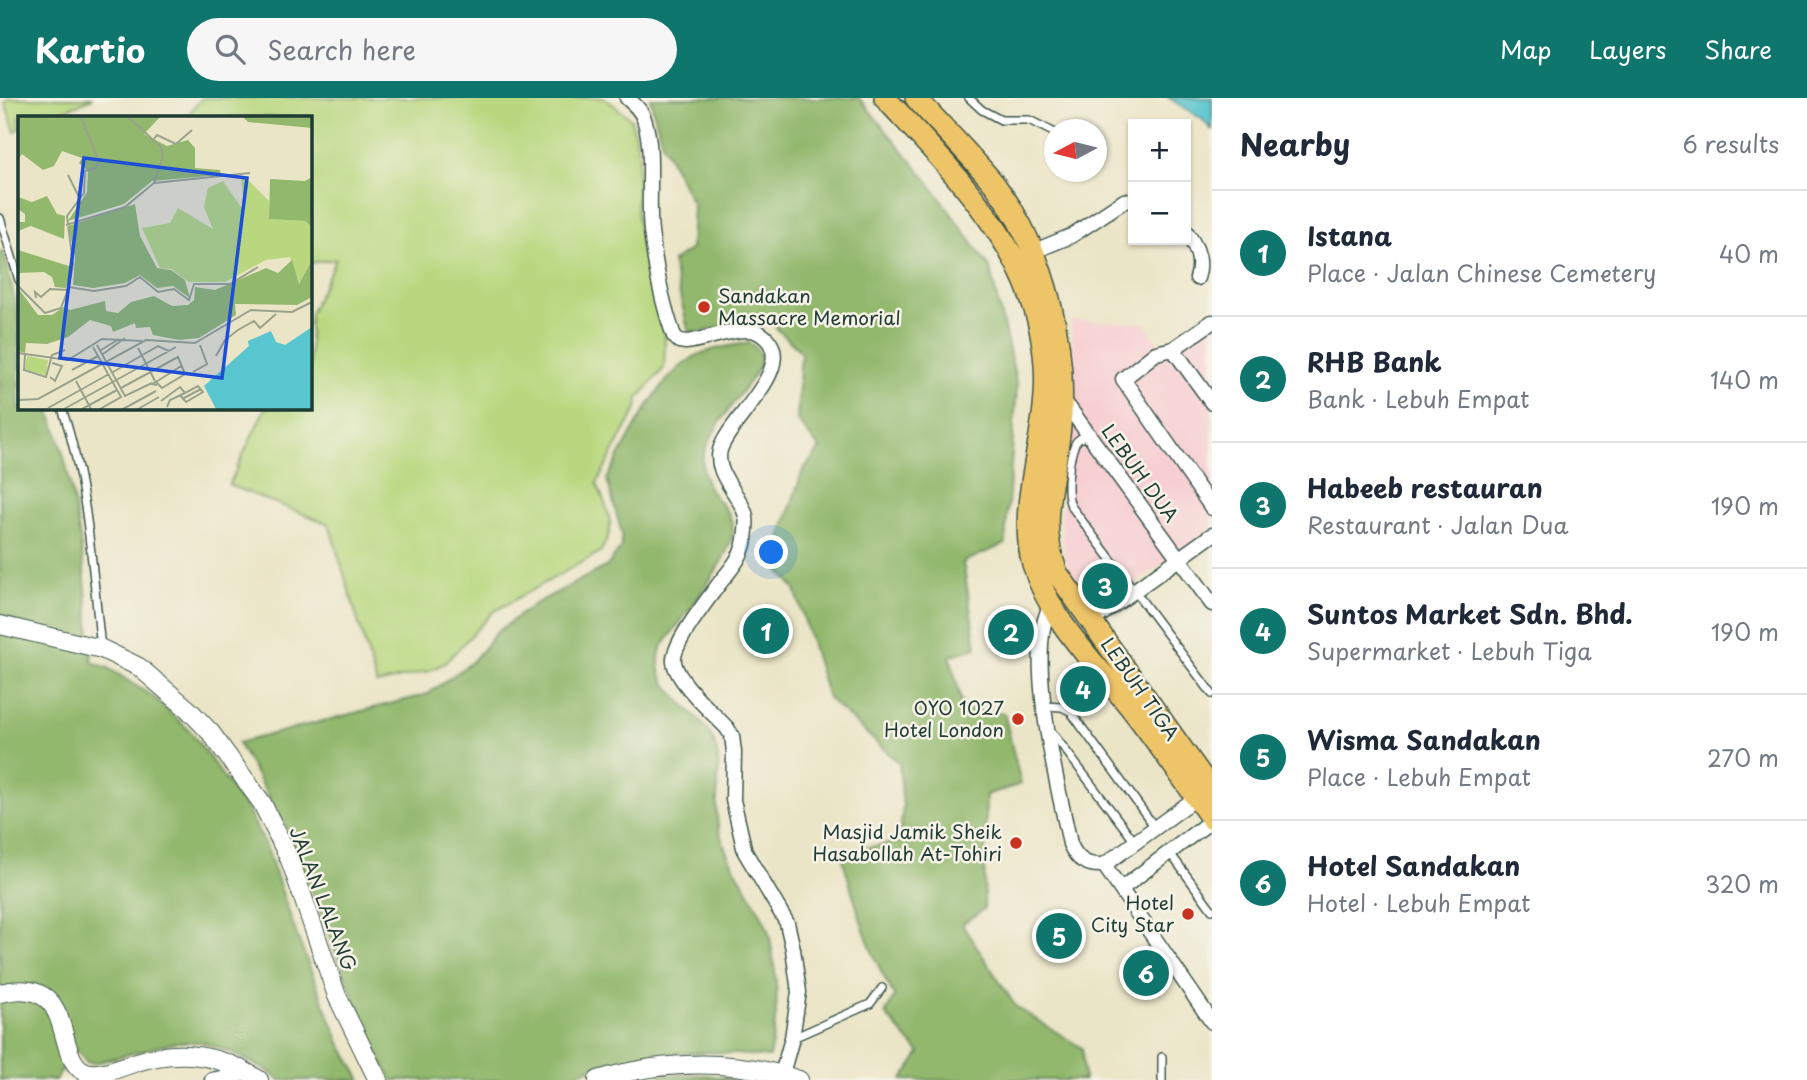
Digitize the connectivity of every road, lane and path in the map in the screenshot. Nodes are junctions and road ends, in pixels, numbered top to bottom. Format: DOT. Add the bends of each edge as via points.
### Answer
graph roads {
  1 [pos="627,98"];
  2 [pos="885,98"];
  3 [pos="916,98"];
  4 [pos="969,98"];
  5 [pos="1044,128"];
  6 [pos="1128,201"];
  7 [pos="0,218"];
  8 [pos="1191,241"];
  9 [pos="1032,251"];
  10 [pos="18,278"];
  11 [pos="1197,278"];
  12 [pos="1212,322"];
  13 [pos="1173,349"];
  14 [pos="1062,398"];
  15 [pos="1212,403"];
  16 [pos="63,410"];
  17 [pos="1088,434"];
  18 [pos="1212,508"];
  19 [pos="1212,535"];
  20 [pos="1179,559"];
  21 [pos="1135,590"];
  22 [pos="1212,604"];
  23 [pos="1051,605"];
  24 [pos="1092,621"];
  25 [pos="0,625"];
  26 [pos="1064,626"];
  27 [pos="102,649"];
  28 [pos="1212,694"];
  29 [pos="1044,706"];
  30 [pos="1046,725"];
  31 [pos="1208,791"];
  32 [pos="1212,820"];
  33 [pos="1154,827"];
  34 [pos="1135,843"];
  35 [pos="1170,852"];
  36 [pos="1104,865"];
  37 [pos="1121,889"];
  38 [pos="1212,910"];
  39 [pos="882,988"];
  40 [pos="0,993"];
  41 [pos="1206,1008"];
  42 [pos="1212,1022"];
  43 [pos="792,1038"];
  44 [pos="1162,1057"];
  45 [pos="254,1076"];
  46 [pos="791,1077"];
  47 [pos="212,1080"];
  48 [pos="378,1080"];
  49 [pos="598,1080"];
  50 [pos="1162,1080"];
  1 -- 43 [label="street" via="645,123 650,229 674,336 686,342 749,330 764,336 775,353 755,399 720,451 720,467 746,514 745,542 674,655 685,682 732,736 733,800 745,852 787,923 793,949 799,992"];
  2 -- 23 [label="main road, LEBUH TIGA" via="980,204 1014,257 1030,296 1041,337 1046,390 1028,538"];
  3 -- 9 [label="main road, LEBUH TIGA" via="994,184"];
  4 -- 5 [label="lane" via="1001,120 1029,120"];
  6 -- 9 [label="street" via="1071,236"];
  7 -- 10 [label="lane"];
  8 -- 11 [label="street" via="1200,264"];
  9 -- 14 [label="main road, LEBUH TIGA" via="1058,342"];
  12 -- 13 [label="street"];
  13 -- 15 [label="street"];
  13 -- 18 [label="street" via="1156,353 1125,376 1124,382"];
  14 -- 17 [label="street, LEBUH DUA"];
  14 -- 24 [label="main road, LEBUH TIGA" via="1047,541 1058,573"];
  16 -- 27 [label="lane" via="84,493"];
  17 -- 20 [label="street, LEBUH DUA"];
  17 -- 21 [label="lane" via="1074,447 1067,497"];
  19 -- 20 [label="street"];
  20 -- 21 [label="street"];
  20 -- 22 [label="street, LEBUH DUA"];
  21 -- 24 [label="street"];
  21 -- 28 [label="lane"];
  23 -- 26 [label="main road, LEBUH TIGA"];
  23 -- 29 [label="street" via="1044,621"];
  24 -- 26 [label="main road"];
  24 -- 31 [label="main road, LEBUH TIGA"];
  25 -- 27 [label="street, JALAN LALANG"];
  26 -- 31 [label="main road, LEBUH TIGA"];
  27 -- 48 [label="street, JALAN LALANG" via="139,667 188,710 227,753 262,803 290,860 337,996"];
  29 -- 30 [label="street"];
  29 -- 33 [label="lane" via="1070,711"];
  30 -- 34 [label="lane"];
  30 -- 36 [label="street" via="1074,853 1085,863"];
  31 -- 32 [label="main road, LEBUH TIGA"];
  31 -- 33 [label="street"];
  32 -- 35 [label="street"];
  33 -- 34 [label="street"];
  34 -- 36 [label="street"];
  35 -- 37 [label="street"];
  35 -- 38 [label="lane"];
  36 -- 37 [label="street"];
  37 -- 41 [label="street"];
  39 -- 43 [label="lane" via="870,1004"];
  40 -- 45 [label="street" via="25,990 52,1003 74,1063 89,1072 181,1054 211,1058"];
  41 -- 42 [label="street"];
  43 -- 46 [label="street"];
  44 -- 50 [label="lane"];
  45 -- 47 [label="street"];
  46 -- 49 [label="street" via="686,1065"];
}
